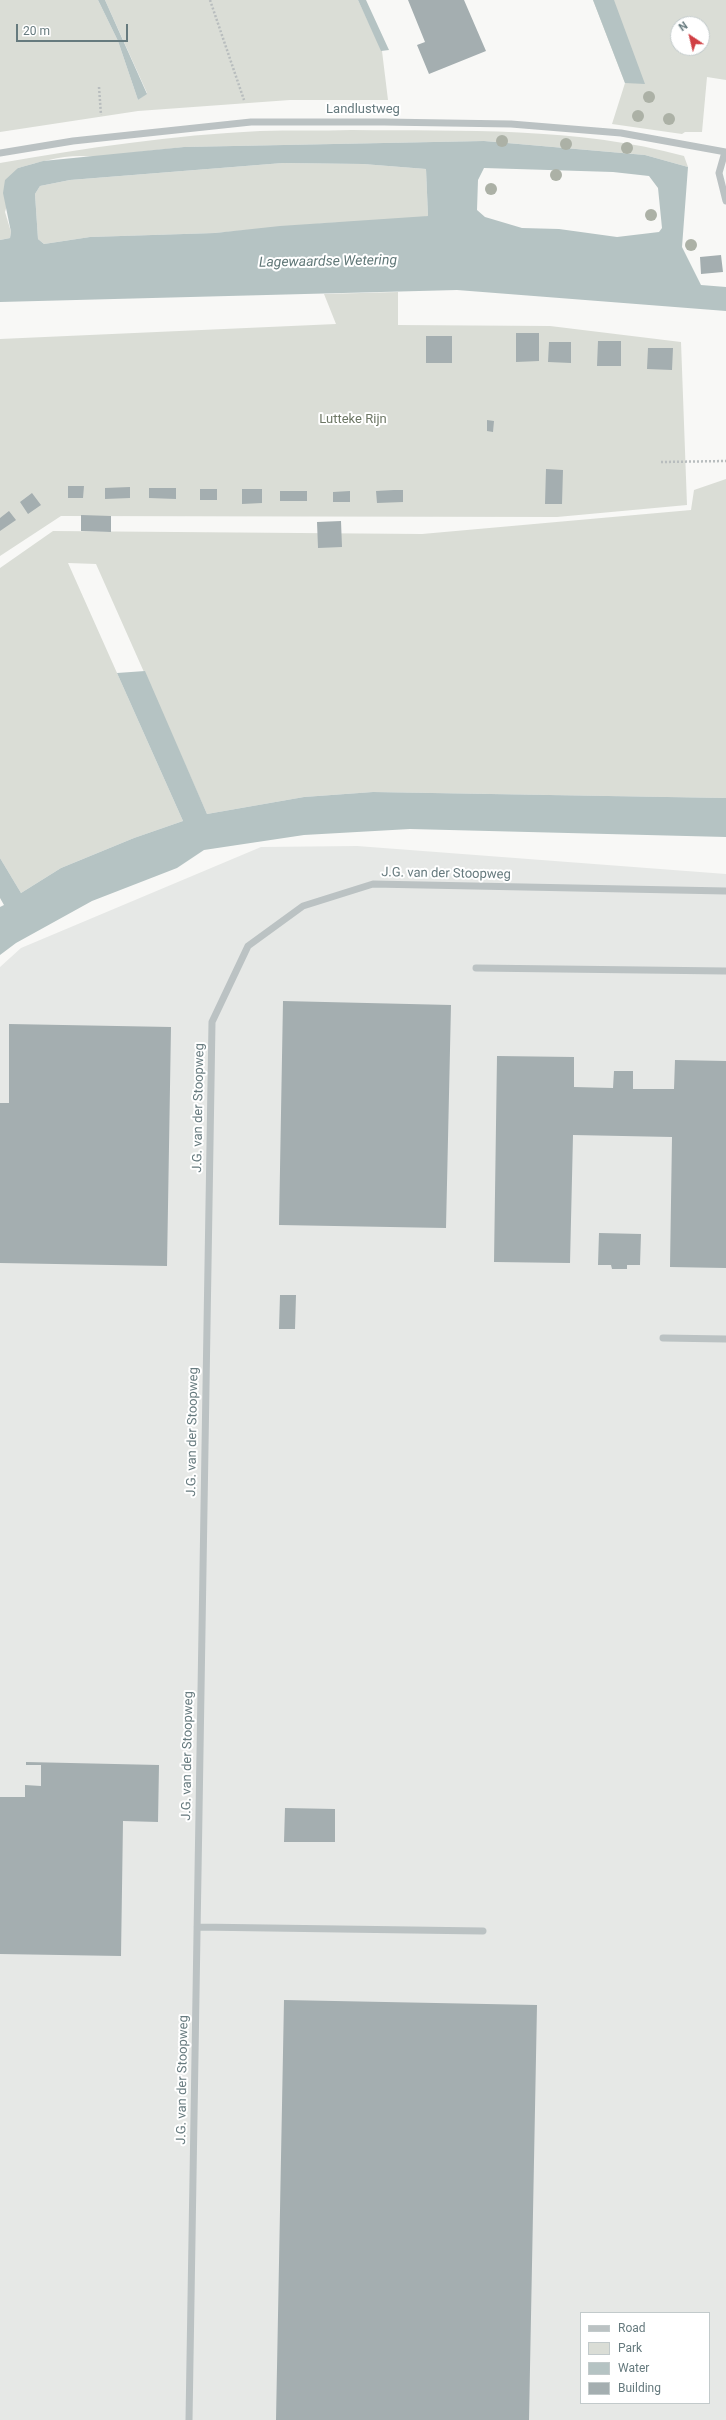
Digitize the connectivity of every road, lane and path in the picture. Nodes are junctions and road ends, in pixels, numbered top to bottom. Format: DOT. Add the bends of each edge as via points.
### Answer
graph roads {
  1 [pos="210,0"];
  2 [pos="251,122"];
  3 [pos="725,152"];
  4 [pos="0,154"];
  5 [pos="726,201"];
  6 [pos="726,461"];
  7 [pos="661,462"];
  8 [pos="726,891"];
  9 [pos="476,968"];
  10 [pos="726,971"];
  11 [pos="663,1338"];
  12 [pos="726,1338"];
  13 [pos="197,1927"];
  14 [pos="483,1931"];
  15 [pos="189,2420"];
  1 -- 2 [label="path"];
  2 -- 3 [label="street, Landlustweg" via="510,124 621,133"];
  2 -- 4 [label="street, Landlustweg" via="73,141"];
  3 -- 5 [label="street" via="719,173"];
  6 -- 7 [label="path"];
  8 -- 13 [label="street, J.G. van der Stoopweg" via="373,884 303,906 248,946 212,1022"];
  9 -- 10 [label="street"];
  11 -- 12 [label="street"];
  13 -- 14 [label="street"];
  13 -- 15 [label="street, J.G. van der Stoopweg"];
}
